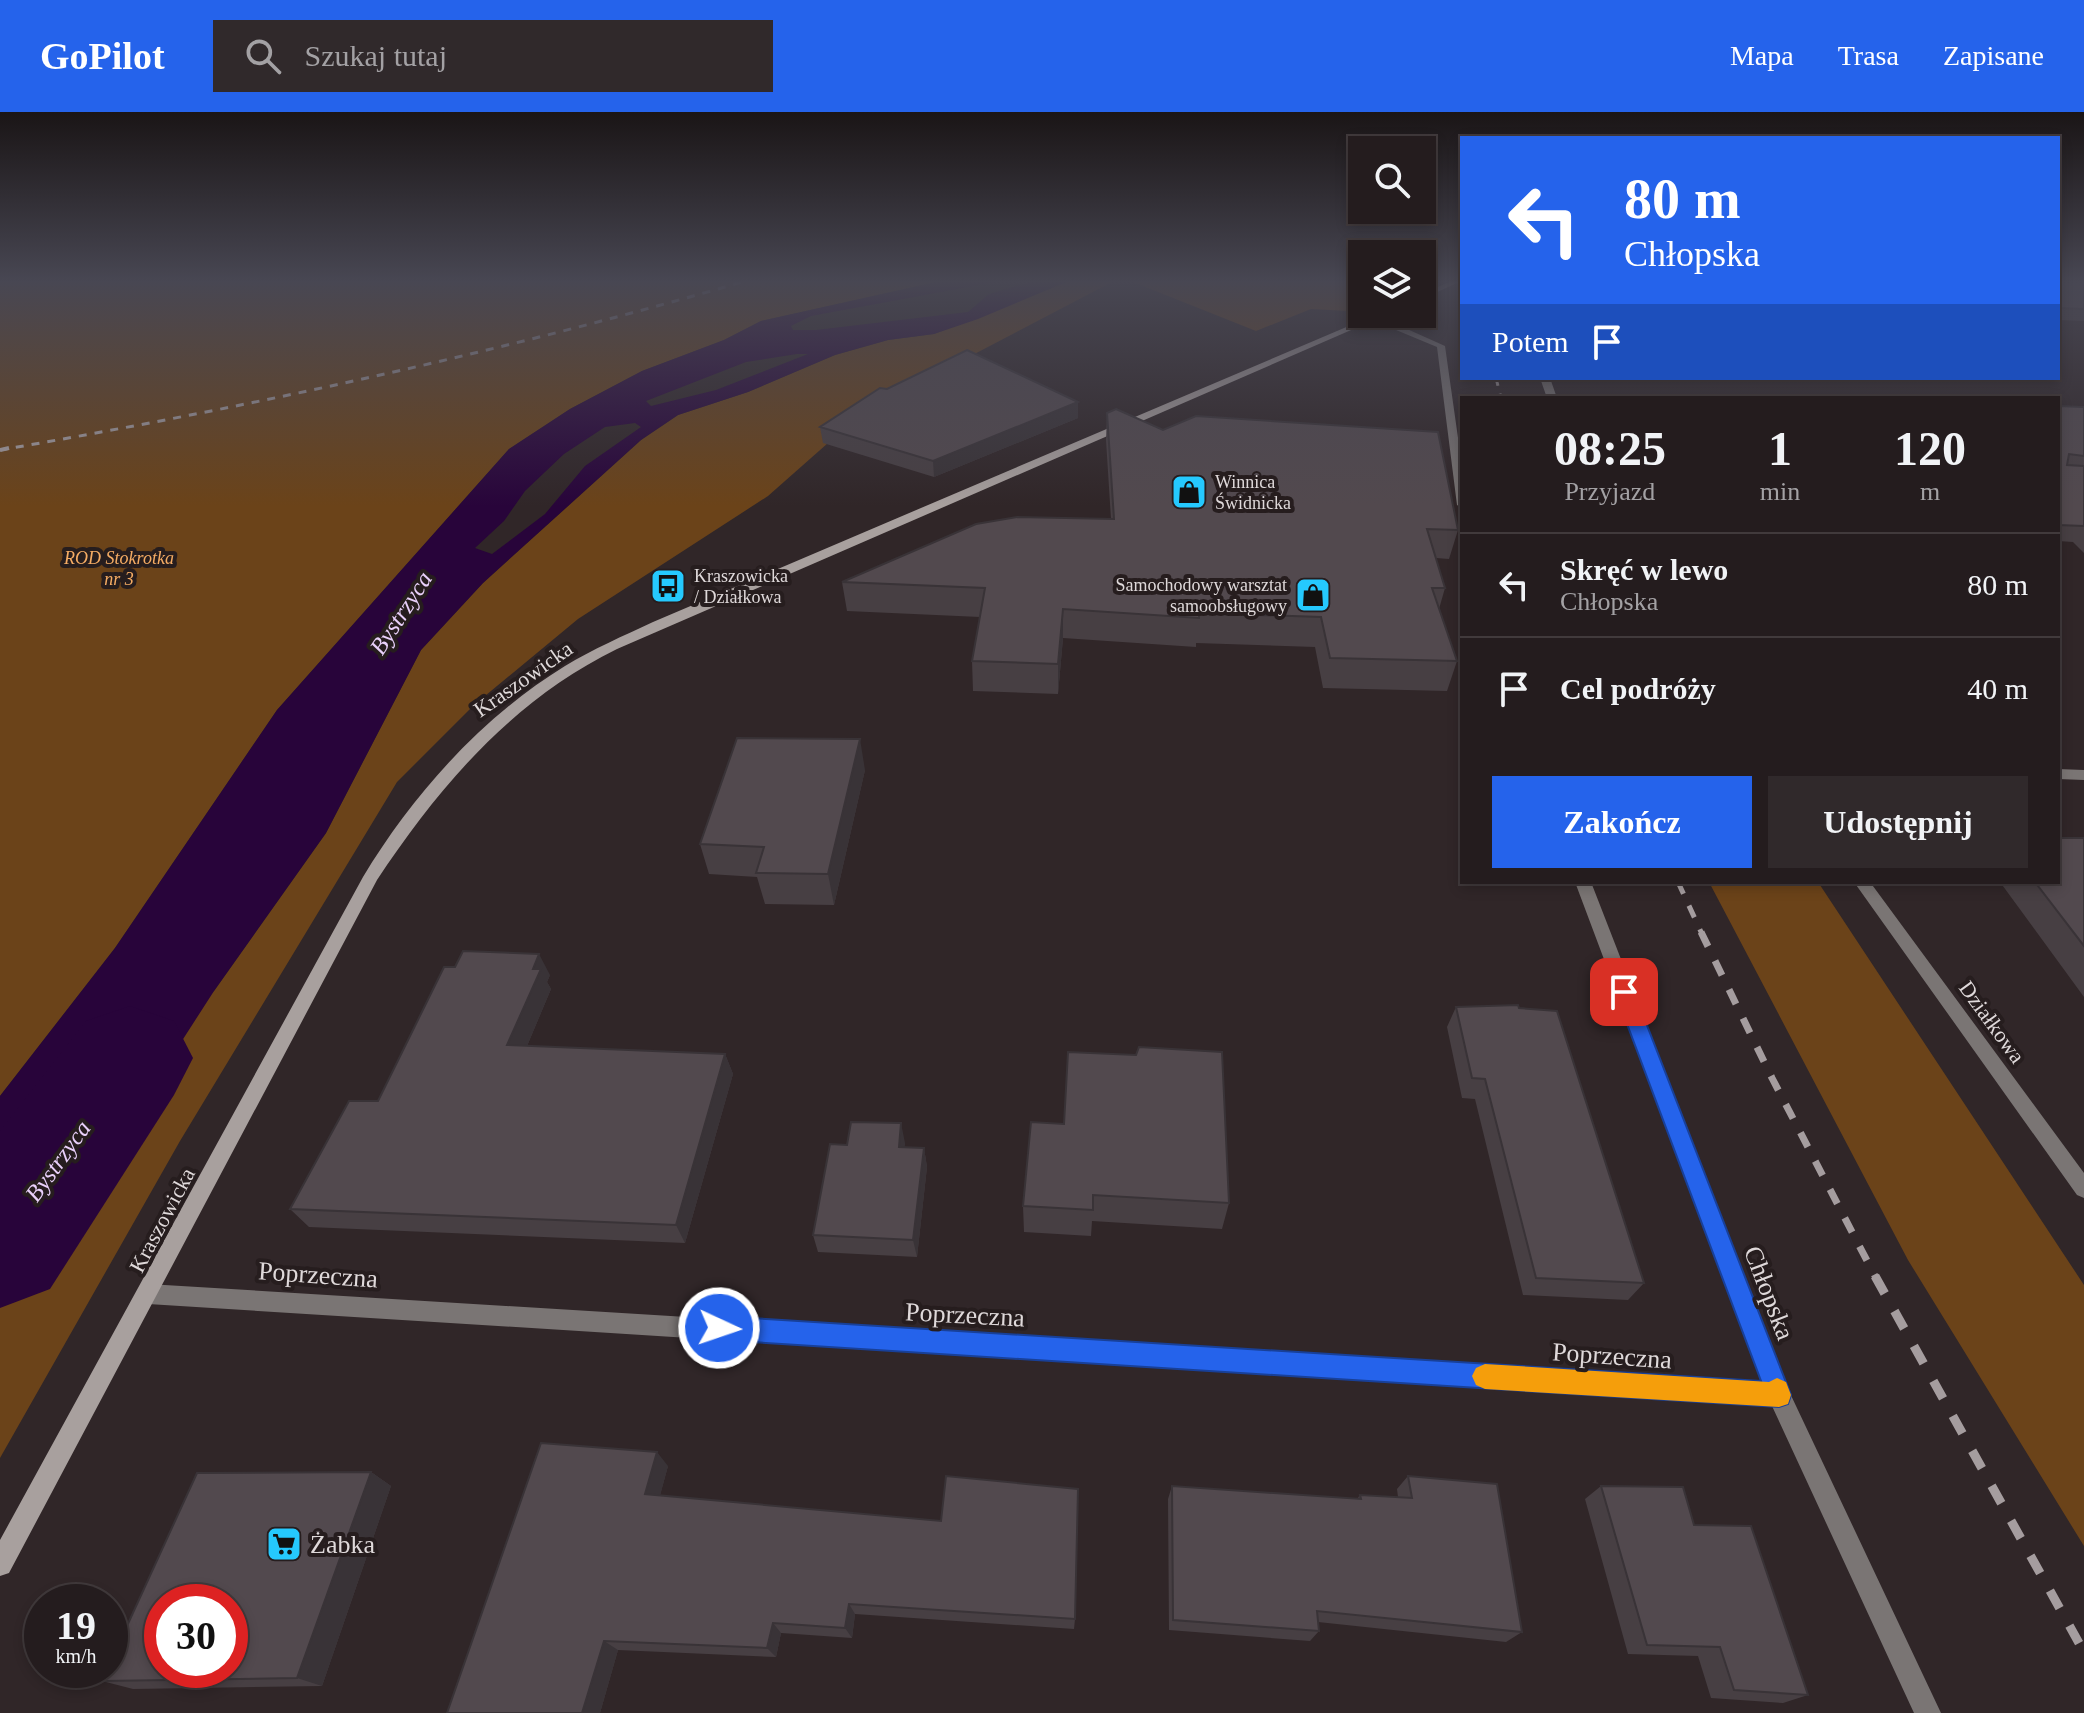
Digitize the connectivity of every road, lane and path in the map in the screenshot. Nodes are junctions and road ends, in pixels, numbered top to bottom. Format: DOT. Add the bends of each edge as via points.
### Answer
graph roads {
  1 [pos="1283,357"];
  2 [pos="1442,357"];
  3 [pos="1460,490"];
  4 [pos="2060,774"];
  5 [pos="2084,775"];
  6 [pos="1584,884"];
  7 [pos="1863,884"];
  8 [pos="2084,1189"];
  9 [pos="148,1294"];
  10 [pos="1779,1395"];
  11 [pos="0,1564"];
  12 [pos="1928,1713"];
  1 -- 9 [label="street, Kraszowicka" via="696,607 570,668 506,713 448,770 371,877"];
  2 -- 3 [label="street"];
  4 -- 5 [label="street"];
  6 -- 10 [label="street, Chłopska"];
  7 -- 8 [label="street, Działkowa"];
  9 -- 10 [label="street, Poprzeczna"];
  9 -- 11 [label="street, Kraszowicka"];
  10 -- 12 [label="street, Chłopska"];
}
